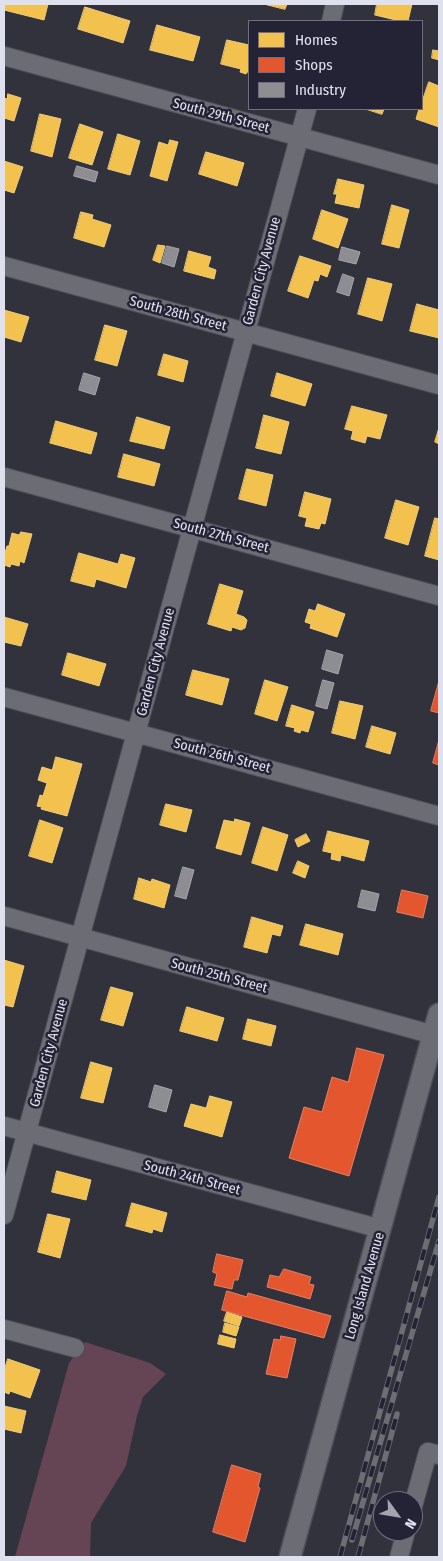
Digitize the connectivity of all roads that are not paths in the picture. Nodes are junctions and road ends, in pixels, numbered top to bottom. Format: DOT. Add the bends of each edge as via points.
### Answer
graph roads {
  1 [pos="335,4"];
  2 [pos="331,20"];
  3 [pos="4,56"];
  4 [pos="307,110"];
  5 [pos="299,137"];
  6 [pos="439,175"];
  7 [pos="4,266"];
  8 [pos="245,332"];
  9 [pos="439,385"];
  10 [pos="4,477"];
  11 [pos="192,529"];
  12 [pos="439,596"];
  13 [pos="4,697"];
  14 [pos="136,733"];
  15 [pos="439,816"];
  16 [pos="4,916"];
  17 [pos="80,937"];
  18 [pos="439,1014"];
  19 [pos="434,1035"];
  20 [pos="4,1126"];
  21 [pos="27,1132"];
  22 [pos="4,1215"];
  23 [pos="381,1229"];
  24 [pos="4,1329"];
  25 [pos="75,1348"];
  26 [pos="434,1453"];
  27 [pos="419,1491"];
  28 [pos="403,1541"];
  29 [pos="290,1557"];
  30 [pos="399,1557"];
  1 -- 2 [label="street"];
  3 -- 5 [label="street, South 29th Street"];
  4 -- 5 [label="street, Garden City Avenue"];
  5 -- 6 [label="street, South 29th Street"];
  5 -- 8 [label="street, Garden City Avenue"];
  7 -- 8 [label="street, South 28th Street"];
  8 -- 9 [label="street, South 28th Street"];
  8 -- 11 [label="street, Garden City Avenue"];
  10 -- 11 [label="street, South 27th Street"];
  11 -- 12 [label="street, South 27th Street"];
  11 -- 14 [label="street, Garden City Avenue"];
  13 -- 14 [label="street, South 26th Street"];
  14 -- 15 [label="street, South 26th Street"];
  14 -- 17 [label="street, Garden City Avenue"];
  16 -- 17 [label="street, South 25th Street"];
  17 -- 19 [label="street, South 25th Street"];
  17 -- 21 [label="street, Garden City Avenue"];
  18 -- 19 [label="street, Long Island Avenue"];
  19 -- 23 [label="street, Long Island Avenue"];
  20 -- 21 [label="street, South 24th Street"];
  21 -- 22 [label="street, Garden City Avenue"];
  21 -- 23 [label="street, South 24th Street"];
  23 -- 29 [label="street, Long Island Avenue"];
  24 -- 25 [label="street"];
  26 -- 27 [label="street"];
  28 -- 30 [label="street"];
}
